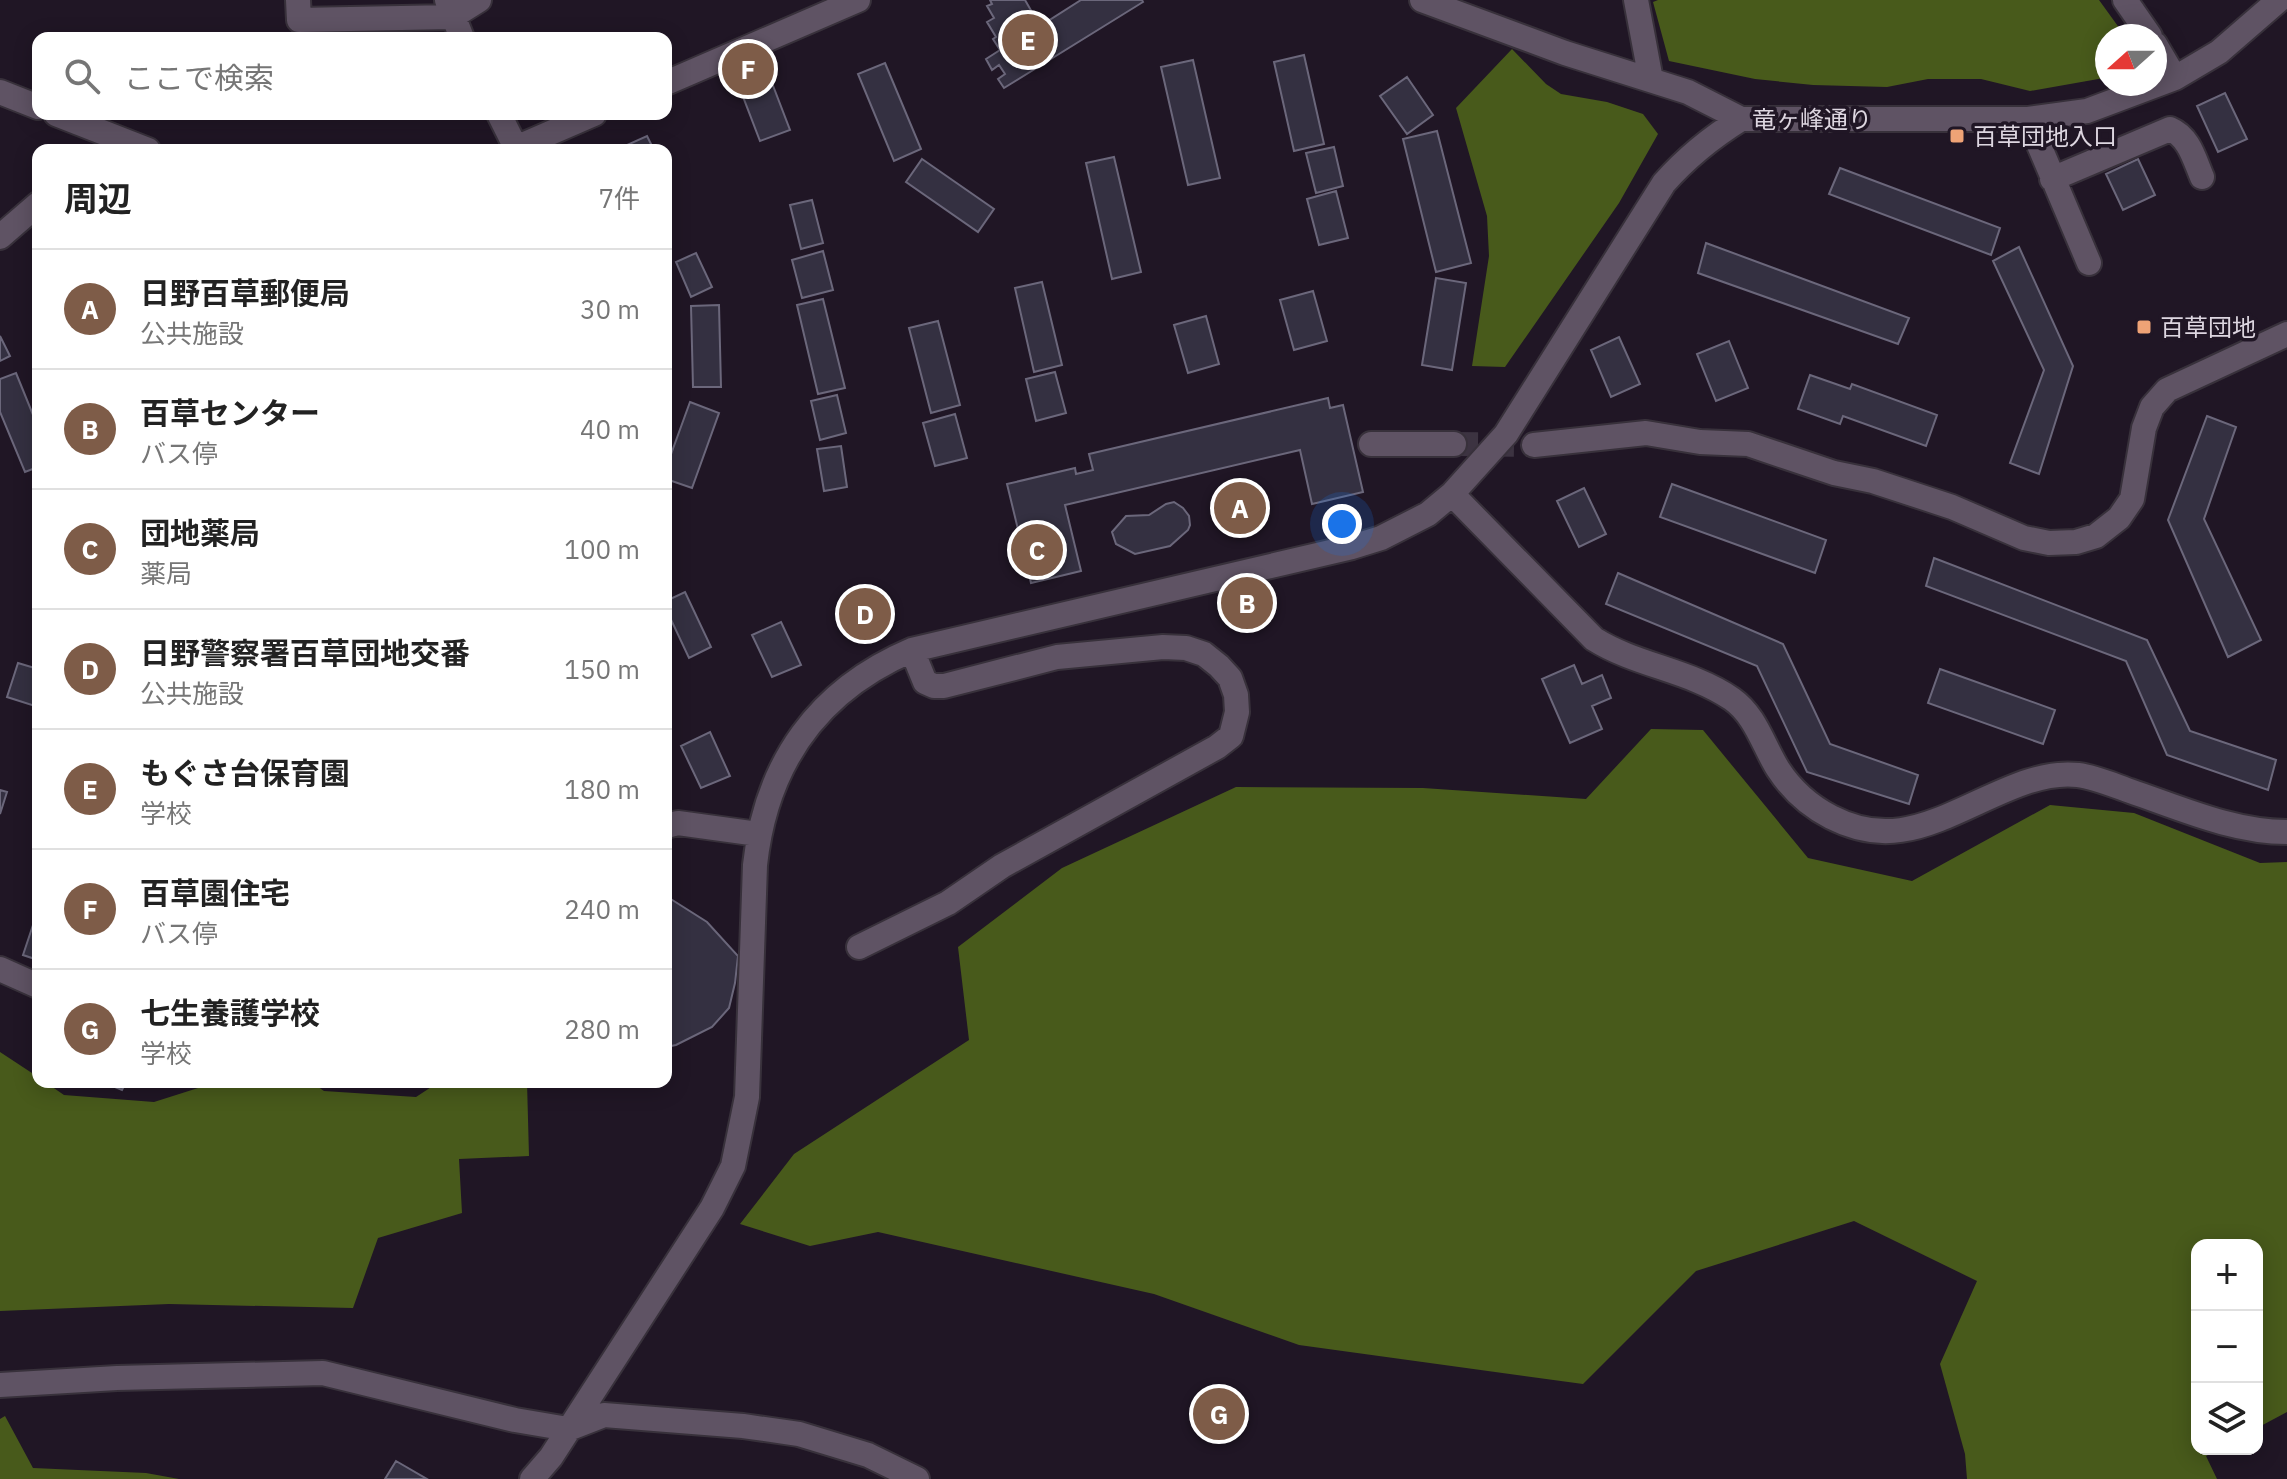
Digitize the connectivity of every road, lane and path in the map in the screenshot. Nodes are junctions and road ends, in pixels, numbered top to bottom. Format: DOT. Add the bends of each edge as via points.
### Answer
graph roads {
  1 [pos="298,0"];
  2 [pos="479,0"];
  3 [pos="858,0"];
  4 [pos="1422,0"];
  5 [pos="1636,0"];
  6 [pos="2125,0"];
  7 [pos="2279,0"];
  8 [pos="454,18"];
  9 [pos="2142,24"];
  10 [pos="2167,64"];
  11 [pos="2175,78"];
  12 [pos="672,80"];
  13 [pos="1651,80"];
  14 [pos="0,92"];
  15 [pos="32,105"];
  16 [pos="1741,119"];
  17 [pos="2028,119"];
  18 [pos="66,120"];
  19 [pos="501,120"];
  20 [pos="580,120"];
  21 [pos="107,144"];
  22 [pos="511,144"];
  23 [pos="525,144"];
  24 [pos="2202,177"];
  25 [pos="2052,179"];
  26 [pos="32,209"];
  27 [pos="0,237"];
  28 [pos="2089,263"];
  29 [pos="2287,334"];
  30 [pos="1371,444"];
  31 [pos="1454,444"];
  32 [pos="1534,445"];
  33 [pos="1452,494"];
  34 [pos="912,650"];
  35 [pos="672,824"];
  36 [pos="2287,832"];
  37 [pos="758,834"];
  38 [pos="859,947"];
  39 [pos="0,969"];
  40 [pos="32,983"];
  41 [pos="0,1385"];
  42 [pos="568,1429"];
  43 [pos="532,1479"];
  44 [pos="917,1479"];
  1 -- 8 [label="street" via="299,20"];
  2 -- 8 [label="street"];
  3 -- 12 [label="street"];
  4 -- 13 [label="street"];
  5 -- 13 [label="street"];
  6 -- 9 [label="street"];
  7 -- 11 [label="street, 竜ヶ峰通り" via="2219,52"];
  10 -- 11 [label="street"];
  11 -- 17 [label="street, 竜ヶ峰通り" via="2087,111"];
  13 -- 16 [label="street"];
  14 -- 15 [label="street"];
  16 -- 17 [label="street, 竜ヶ峰通り"];
  16 -- 33 [label="street, 竜ヶ峰通り" via="1710,138 1664,183 1506,434"];
  17 -- 25 [label="street"];
  18 -- 21 [label="street"];
  19 -- 22 [label="street"];
  20 -- 23 [label="street"];
  24 -- 25 [label="street" via="2187,142 2170,129"];
  25 -- 28 [label="street"];
  26 -- 27 [label="street"];
  29 -- 32 [label="street" via="2167,390 2152,407 2144,428 2132,499 2096,536 2076,542 2024,538 1952,507 1748,444 1646,433"];
  30 -- 31 [label="street"];
  33 -- 34 [label="street, 竜ヶ峰通り" via="1407,526 1352,547"];
  33 -- 36 [label="street" via="1594,639 1734,700 1755,722 1797,794 1848,825 1881,832 1927,826 2046,776 2078,775 2244,828"];
  34 -- 37 [label="street, 竜ヶ峰通り" via="864,674 816,714 775,781"];
  34 -- 38 [label="street" via="925,682 944,686 1057,657 1186,648 1204,654 1230,678 1237,712 1231,736 1217,747 1002,866 948,903"];
  35 -- 37 [label="street"];
  37 -- 42 [label="street, 竜ヶ峰通り" via="747,1097 733,1166 712,1208"];
  39 -- 40 [label="street"];
  41 -- 42 [label="street" via="323,1373"];
  42 -- 43 [label="street, 竜ヶ峰通り"];
  42 -- 44 [label="street" via="604,1415 776,1430 844,1446"];
}
